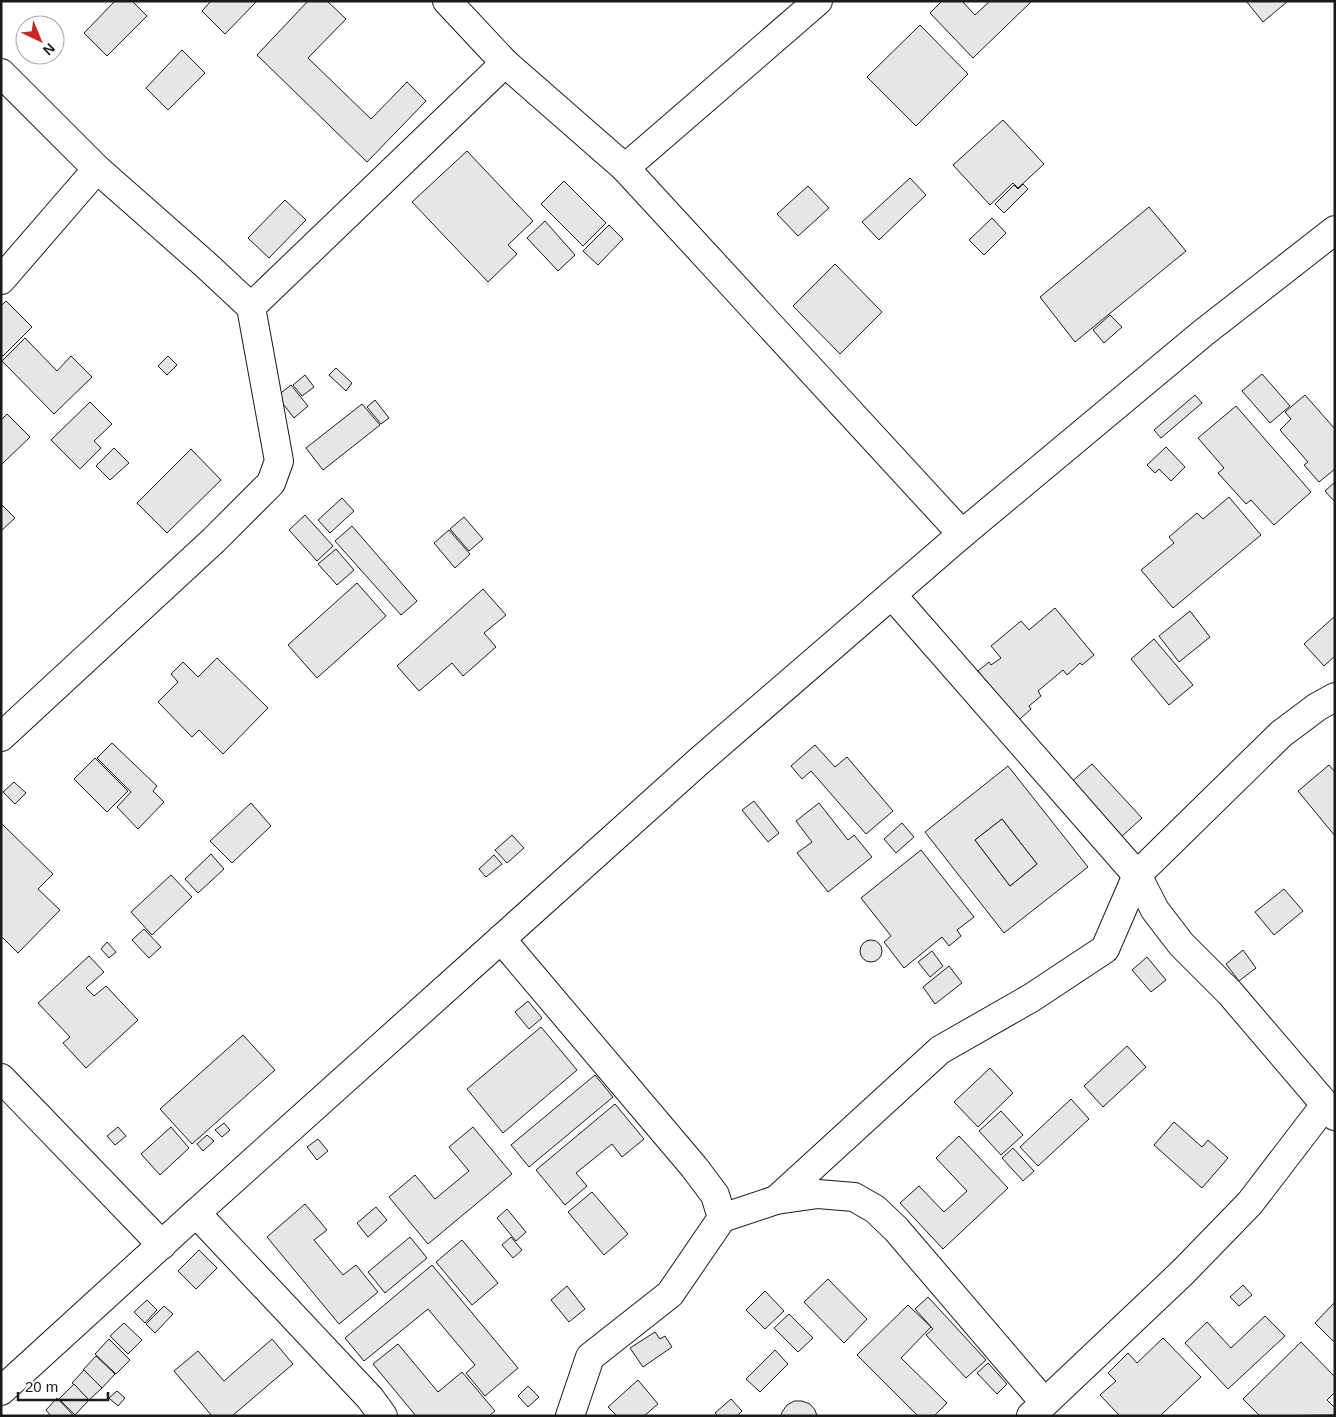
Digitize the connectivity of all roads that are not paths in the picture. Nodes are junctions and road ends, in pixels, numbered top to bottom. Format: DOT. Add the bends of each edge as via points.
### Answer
graph roads {
  1 [pos="447,1"];
  2 [pos="818,1"];
  3 [pos="505,63"];
  4 [pos="1,74"];
  5 [pos="625,168"];
  6 [pos="97,169"];
  7 [pos="1335,230"];
  8 [pos="1,280"];
  9 [pos="251,307"];
  10 [pos="962,534"];
  11 [pos="892,595"];
  12 [pos="1335,697"];
  13 [pos="1,737"];
  14 [pos="1137,875"];
  15 [pos="501,939"];
  16 [pos="1,1078"];
  17 [pos="1330,1110"];
  18 [pos="776,1200"];
  19 [pos="196,1214"];
  20 [pos="722,1218"];
  21 [pos="162,1245"];
  22 [pos="1,1391"];
  23 [pos="1037,1409"];
  24 [pos="383,1416"];
  25 [pos="570,1416"];
  1 -- 3 [label="street"];
  2 -- 5 [label="street"];
  3 -- 5 [label="street"];
  3 -- 9 [label="street"];
  4 -- 6 [label="street"];
  5 -- 10 [label="street"];
  6 -- 8 [label="street"];
  6 -- 9 [label="street"];
  7 -- 10 [label="street" via="1204,333"];
  9 -- 13 [label="street" via="279,461 271,483"];
  10 -- 11 [label="street"];
  11 -- 14 [label="street"];
  11 -- 15 [label="street" via="697,763"];
  12 -- 14 [label="street" via="1281,734"];
  14 -- 17 [label="street" via="1155,910 1175,937 1230,993"];
  14 -- 18 [label="street" via="1105,949 1030,998 940,1050"];
  15 -- 19 [label="street"];
  15 -- 20 [label="street" via="694,1168 715,1195"];
  16 -- 21 [label="street"];
  17 -- 23 [label="street" via="1250,1203 1183,1272"];
  18 -- 20 [label="street"];
  18 -- 23 [label="street" via="818,1194 854,1198 875,1209 896,1228"];
  19 -- 21 [label="street"];
  19 -- 24 [label="street" via="370,1398"];
  20 -- 25 [label="street" via="670,1294 590,1357"];
  21 -- 22 [label="street"];
}
